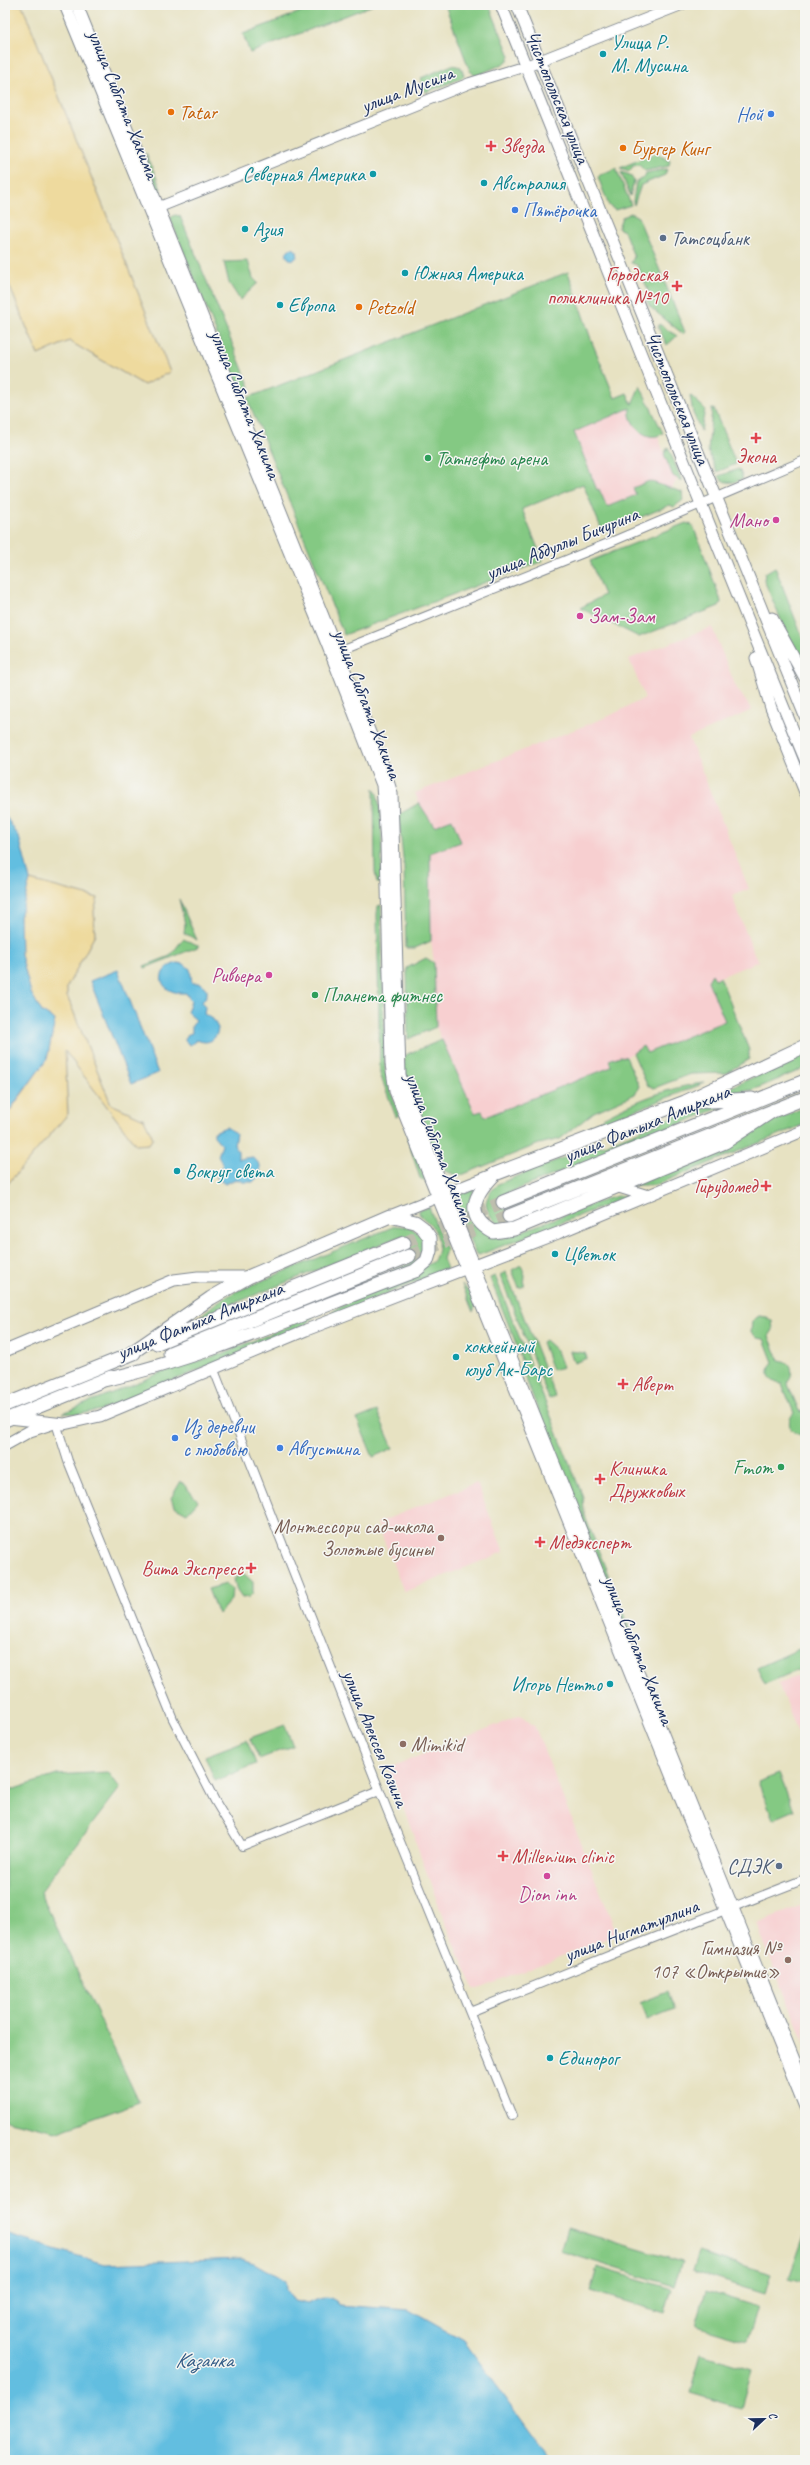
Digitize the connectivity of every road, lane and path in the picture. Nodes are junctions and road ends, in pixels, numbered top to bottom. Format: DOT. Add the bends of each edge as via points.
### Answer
graph roads {
  1 [pos="65,5"];
  2 [pos="77,5"];
  3 [pos="501,5"];
  4 [pos="517,5"];
  5 [pos="681,5"];
  6 [pos="540,61"];
  7 [pos="526,66"];
  8 [pos="159,207"];
  9 [pos="148,211"];
  10 [pos="805,460"];
  11 [pos="716,498"];
  12 [pos="700,504"];
  13 [pos="754,588"];
  14 [pos="746,616"];
  15 [pos="335,652"];
  16 [pos="805,678"];
  17 [pos="805,716"];
  18 [pos="805,759"];
  19 [pos="805,792"];
  20 [pos="805,1046"];
  21 [pos="805,1081"];
  22 [pos="805,1098"];
  23 [pos="762,1099"];
  24 [pos="685,1102"];
  25 [pos="774,1110"];
  26 [pos="805,1130"];
  27 [pos="495,1174"];
  28 [pos="619,1187"];
  29 [pos="442,1194"];
  30 [pos="648,1196"];
  31 [pos="503,1202"];
  32 [pos="390,1216"];
  33 [pos="508,1216"];
  34 [pos="404,1243"];
  35 [pos="409,1256"];
  36 [pos="471,1268"];
  37 [pos="248,1277"];
  38 [pos="327,1304"];
  39 [pos="306,1330"];
  40 [pos="5,1351"];
  41 [pos="127,1356"];
  42 [pos="214,1370"];
  43 [pos="104,1380"];
  44 [pos="6,1414"];
  45 [pos="56,1423"];
  46 [pos="5,1445"];
  47 [pos="379,1791"];
  48 [pos="805,1879"];
  49 [pos="729,1910"];
  50 [pos="470,2012"];
  51 [pos="805,2086"];
  52 [pos="805,2107"];
  53 [pos="512,2116"];
  1 -- 9 [label="main road, улица Сибгата Хакима"];
  2 -- 8 [label="main road, улица Сибгата Хакима"];
  3 -- 7 [label="main road, Чистопольская улица"];
  4 -- 6 [label="main road, Чистопольская улица"];
  5 -- 6 [label="street, улица Мусина"];
  6 -- 7 [label="street, улица Мусина"];
  6 -- 11 [label="main road, Чистопольская улица"];
  7 -- 8 [label="street, улица Мусина" via="470,83"];
  7 -- 12 [label="main road, Чистопольская улица"];
  8 -- 9 [label="street, улица Мусина"];
  8 -- 15 [label="main road, улица Сибгата Хакима"];
  9 -- 15 [label="main road, улица Сибгата Хакима"];
  10 -- 11 [label="street, улица Абдуллы Бичурина"];
  11 -- 12 [label="street, улица Абдуллы Бичурина"];
  11 -- 13 [label="main road, Чистопольская улица"];
  12 -- 14 [label="main road, Чистопольская улица"];
  12 -- 15 [label="street, улица Абдуллы Бичурина"];
  13 -- 16 [label="main road"];
  13 -- 17 [label="main road, Чистопольская улица"];
  14 -- 18 [label="main road, Чистопольская улица"];
  14 -- 19 [label="main road" via="765,691"];
  15 -- 29 [label="main road, улица Сибгата Хакима" via="384,796 392,1077 407,1122"];
  20 -- 24 [label="main road"];
  21 -- 23 [label="main road, улица Фатыха Амирхана"];
  22 -- 25 [label="main road, улица Фатыха Амирхана"];
  23 -- 24 [label="main road"];
  23 -- 31 [label="main road, улица Фатыха Амирхана"];
  24 -- 27 [label="main road"];
  25 -- 28 [label="main road" via="725,1142"];
  25 -- 33 [label="main road, улица Фатыха Амирхана"];
  26 -- 30 [label="main road"];
  27 -- 28 [label="main road" via="481,1190 475,1204 480,1224 493,1232 514,1229"];
  27 -- 29 [label="main road"];
  28 -- 30 [label="main road"];
  29 -- 32 [label="main road"];
  29 -- 36 [label="main road, улица Сибгата Хакима"];
  30 -- 36 [label="main road"];
  32 -- 37 [label="main road"];
  32 -- 38 [label="main road" via="408,1219 423,1228 430,1243 427,1261 415,1271"];
  34 -- 41 [label="main road, улица Фатыха Амирхана"];
  35 -- 43 [label="main road, улица Фатыха Амирхана"];
  36 -- 39 [label="main road"];
  36 -- 49 [label="main road, улица Сибгата Хакима"];
  37 -- 40 [label="main road" via="198,1277 174,1280"];
  37 -- 41 [label="main road" via="211,1298"];
  38 -- 39 [label="main road"];
  38 -- 43 [label="main road" via="207,1351 142,1372"];
  39 -- 42 [label="main road"];
  41 -- 44 [label="main road, улица Фатыха Амирхана"];
  42 -- 45 [label="main road" via="100,1416 64,1424"];
  42 -- 47 [label="street, улица Алексея Козина"];
  43 -- 44 [label="main road, улица Фатыха Амирхана"];
  44 -- 45 [label="main road"];
  45 -- 46 [label="main road" via="30,1431"];
  45 -- 47 [label="street" via="68,1461 170,1712 215,1801 242,1846"];
  47 -- 50 [label="street, улица Алексея Козина"];
  48 -- 49 [label="street, улица Нигматуллина"];
  49 -- 50 [label="street, улица Нигматуллина"];
  49 -- 51 [label="main road, улица Сибгата Хакима"];
  49 -- 52 [label="main road, улица Сибгата Хакима"];
  50 -- 53 [label="street, улица Алексея Козина"];
}
